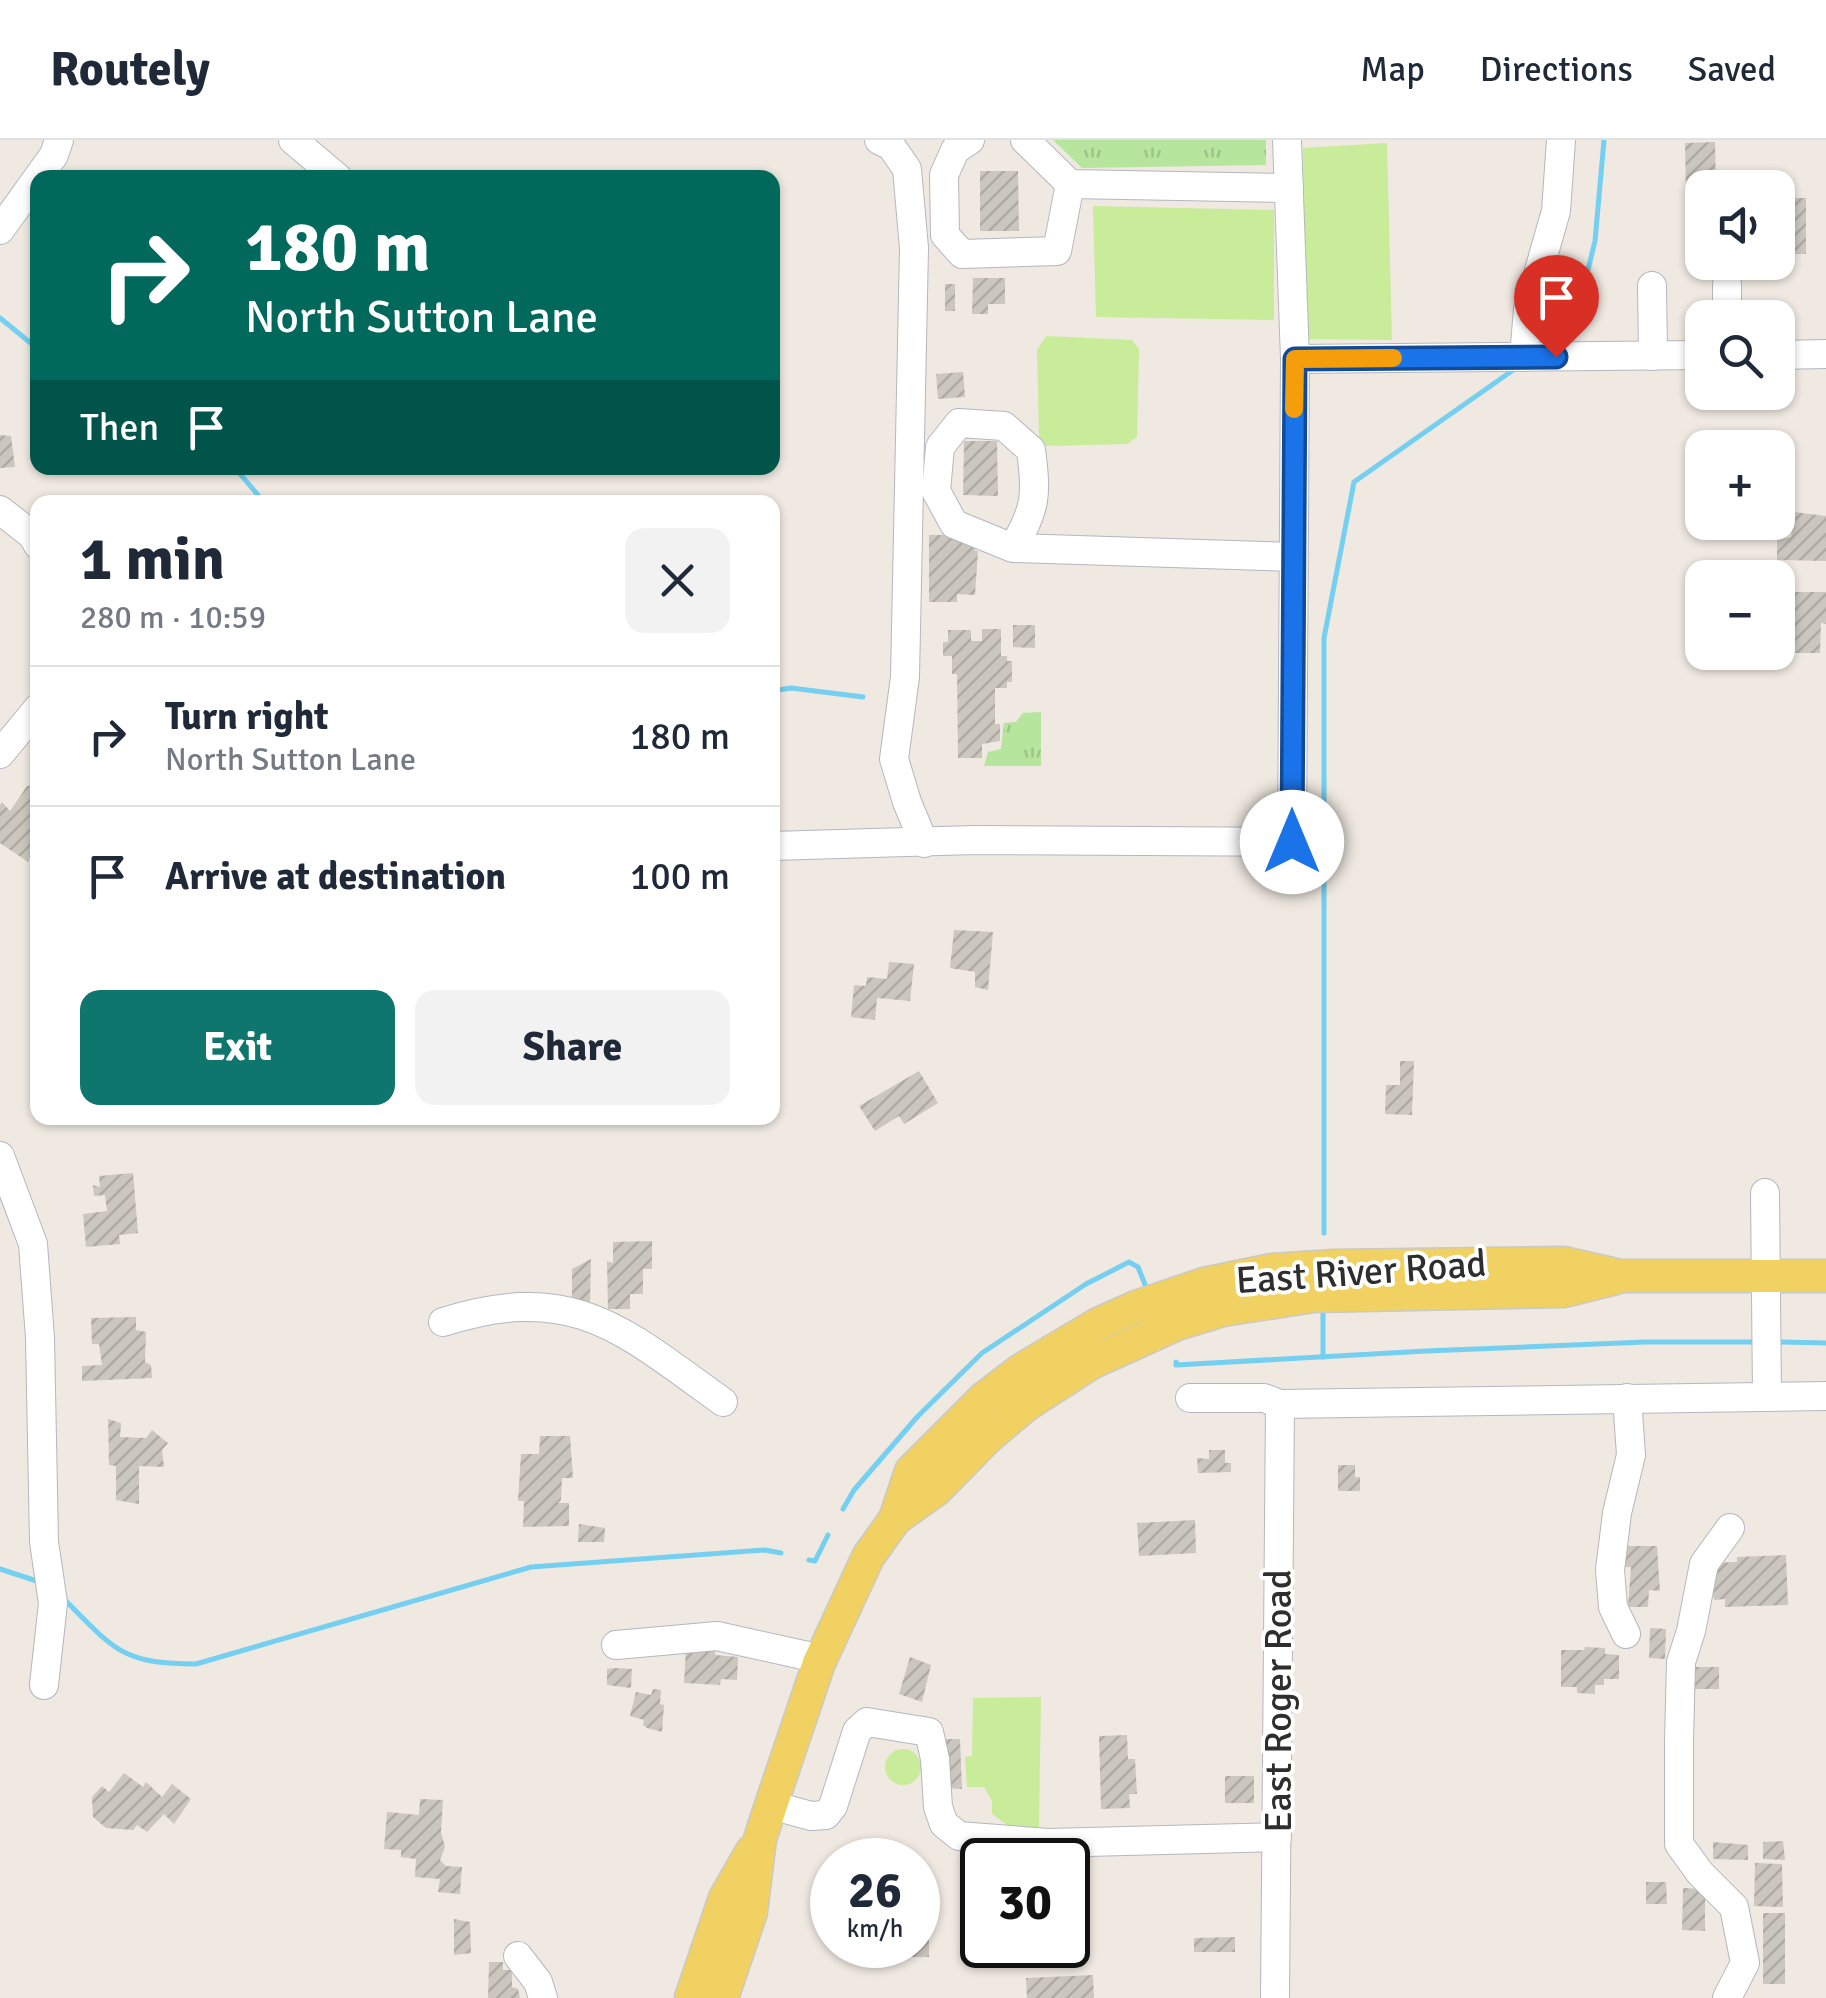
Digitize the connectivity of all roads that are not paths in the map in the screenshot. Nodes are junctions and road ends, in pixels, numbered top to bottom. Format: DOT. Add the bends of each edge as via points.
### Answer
graph roads {
  1 [pos="58,140"];
  2 [pos="293,140"];
  3 [pos="879,140"];
  4 [pos="970,140"];
  5 [pos="1025,140"];
  6 [pos="1287,140"];
  7 [pos="1560,140"];
  8 [pos="43,170"];
  9 [pos="329,170"];
  10 [pos="1070,184"];
  11 [pos="30,188"];
  12 [pos="1288,188"];
  13 [pos="0,230"];
  14 [pos="1727,285"];
  15 [pos="1652,286"];
  16 [pos="1727,300"];
  17 [pos="1826,354"];
  18 [pos="1795,355"];
  19 [pos="1653,356"];
  20 [pos="1685,356"];
  21 [pos="1524,357"];
  22 [pos="1295,359"];
  23 [pos="0,510"];
  24 [pos="30,533"];
  25 [pos="1013,548"];
  26 [pos="1293,557"];
  27 [pos="30,718"];
  28 [pos="0,754"];
  29 [pos="924,843"];
  30 [pos="780,846"];
  31 [pos="0,1156"];
  32 [pos="1766,1193"];
  33 [pos="1826,1276"];
  34 [pos="1768,1277"];
  35 [pos="443,1322"];
  36 [pos="1767,1396"];
  37 [pos="1826,1396"];
  38 [pos="1190,1398"];
  39 [pos="1627,1398"];
  40 [pos="724,1402"];
  41 [pos="1280,1404"];
  42 [pos="1730,1528"];
  43 [pos="1626,1634"];
  44 [pos="616,1645"];
  45 [pos="820,1658"];
  46 [pos="44,1685"];
  47 [pos="771,1805"];
  48 [pos="1277,1837"];
  49 [pos="760,1839"];
  50 [pos="518,1956"];
  51 [pos="543,1998"];
  52 [pos="691,1998"];
  53 [pos="722,1998"];
  54 [pos="1276,1998"];
  55 [pos="1726,1998"];
  1 -- 8 [label="street"];
  2 -- 9 [label="street"];
  3 -- 29 [label="street" via="907,169 914,248 905,677 894,759"];
  4 -- 10 [label="street" via="955,150 944,175 945,235 962,254 1057,251"];
  5 -- 10 [label="street"];
  6 -- 12 [label="street"];
  7 -- 21 [label="street" via="1556,211 1528,308"];
  10 -- 12 [label="street"];
  11 -- 13 [label="street"];
  12 -- 22 [label="street"];
  14 -- 16 [label="street"];
  15 -- 19 [label="street"];
  17 -- 18 [label="street"];
  19 -- 20 [label="street"];
  19 -- 21 [label="street"];
  21 -- 22 [label="street"];
  22 -- 26 [label="street"];
  23 -- 24 [label="street"];
  25 -- 25 [label="street" via="954,524 936,491 940,447 959,423 1004,426 1031,450 1031,518"];
  25 -- 26 [label="street"];
  26 -- 29 [label="street" via="1292,842"];
  27 -- 28 [label="street"];
  29 -- 30 [label="street"];
  31 -- 46 [label="street" via="32,1244 40,1338 44,1542 52,1603"];
  32 -- 34 [label="street"];
  33 -- 34 [label="main road, East River Road"];
  34 -- 36 [label="street"];
  34 -- 45 [label="main road, East River Road" via="1621,1276 1564,1263 1333,1266 1246,1275 1170,1294 1074,1337 1021,1370 911,1471 895,1520 868,1557"];
  35 -- 40 [label="street" via="484,1309 539,1305 583,1314 645,1346"];
  36 -- 37 [label="street"];
  36 -- 39 [label="street"];
  38 -- 41 [label="street"];
  39 -- 41 [label="street"];
  39 -- 43 [label="street" via="1631,1455 1610,1570 1613,1607"];
  41 -- 48 [label="street, East Roger Road"];
  42 -- 55 [label="street" via="1704,1564 1681,1662 1679,1740 1679,1844 1734,1907 1745,1963"];
  44 -- 45 [label="street" via="717,1636"];
  45 -- 47 [label="main road, East River Road"];
  47 -- 48 [label="street" via="826,1814 857,1731 879,1722 929,1732 938,1807 944,1824 959,1836 1048,1843"];
  47 -- 49 [label="main road, East River Road"];
  48 -- 54 [label="street, East Roger Road"];
  49 -- 52 [label="main road, East River Road" via="725,1898"];
  49 -- 53 [label="main road, East River Road" via="751,1912"];
  50 -- 51 [label="street"];
}
